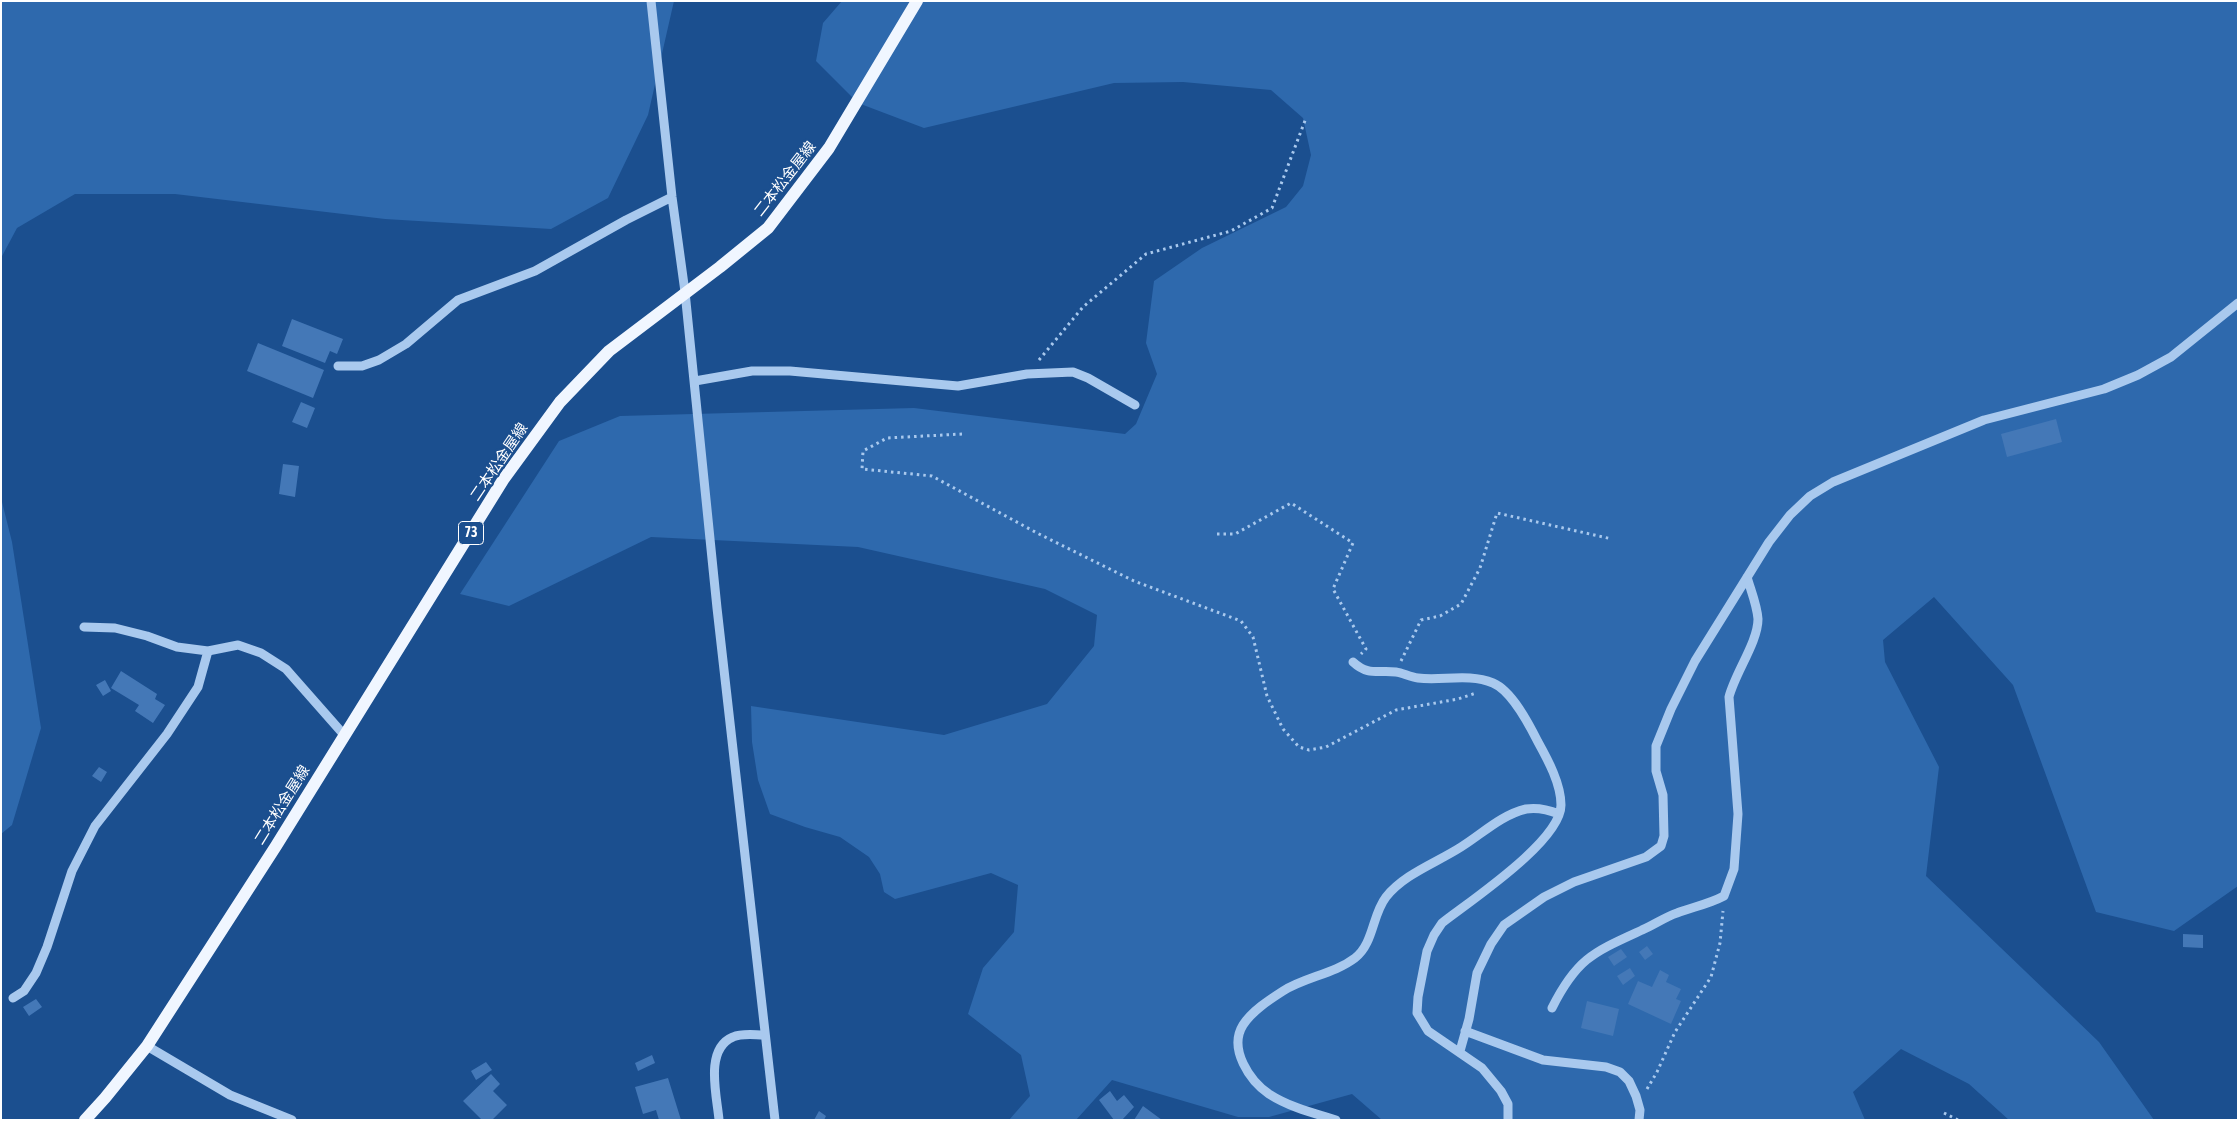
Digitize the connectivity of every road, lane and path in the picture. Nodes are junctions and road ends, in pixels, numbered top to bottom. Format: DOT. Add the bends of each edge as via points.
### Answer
graph roads {
  1 [pos="651,1"];
  2 [pos="917,1"];
  3 [pos="1306,118"];
  4 [pos="672,197"];
  5 [pos="685,292"];
  6 [pos="2238,303"];
  7 [pos="338,366"];
  8 [pos="1028,374"];
  9 [pos="695,382"];
  10 [pos="1135,405"];
  11 [pos="962,434"];
  12 [pos="1217,534"];
  13 [pos="1612,540"];
  14 [pos="1747,577"];
  15 [pos="84,626"];
  16 [pos="208,651"];
  17 [pos="1353,662"];
  18 [pos="1395,672"];
  19 [pos="1499,687"];
  20 [pos="345,736"];
  21 [pos="1559,814"];
  22 [pos="1724,896"];
  23 [pos="13,998"];
  24 [pos="1552,1008"];
  25 [pos="1465,1031"];
  26 [pos="764,1034"];
  27 [pos="147,1046"];
  28 [pos="1460,1051"];
  29 [pos="1638,1103"];
  30 [pos="1944,1113"];
  31 [pos="85,1120"];
  32 [pos="292,1120"];
  33 [pos="719,1120"];
  34 [pos="775,1120"];
  35 [pos="1336,1120"];
  36 [pos="1508,1120"];
  37 [pos="1639,1120"];
  38 [pos="1958,1120"];
  1 -- 4 [label="street"];
  2 -- 5 [label="main road, 二本松金屋線 / 73" via="829,148 768,228"];
  3 -- 8 [label="path" via="1272,208 1231,231 1146,254 1083,307"];
  4 -- 5 [label="street"];
  4 -- 7 [label="street" via="535,271 458,300 406,344 379,360 362,366"];
  5 -- 9 [label="street"];
  5 -- 20 [label="main road, 二本松金屋線 / 73" via="609,351 560,402 503,480"];
  6 -- 14 [label="street" via="2171,357 2138,375 2104,389 1984,420 1834,482 1810,496 1790,515"];
  8 -- 9 [label="street" via="958,386 790,371 752,371"];
  8 -- 10 [label="street" via="1072,372"];
  9 -- 26 [label="street"];
  11 -- 19 [label="path" via="888,438 863,452 862,469 932,476 1134,581 1241,621 1254,637 1267,696 1283,729 1299,747 1309,750 1326,747 1396,710 1458,699"];
  12 -- 17 [label="path" via="1235,534 1291,503 1353,543 1333,589 1366,649"];
  13 -- 18 [label="path" via="1497,513 1480,568 1461,604 1440,616 1422,620"];
  14 -- 22 [label="street" via="1758,620 1729,697 1738,814 1734,869"];
  14 -- 25 [label="street" via="1695,662 1656,746 1656,771 1663,794 1664,836 1661,846 1646,857 1574,882 1544,897 1504,925 1477,973"];
  15 -- 16 [label="street" via="115,628 178,647"];
  16 -- 20 [label="street" via="238,645 261,653 286,669"];
  16 -- 23 [label="street" via="198,687 167,734 95,826 72,872 36,973 24,991"];
  17 -- 18 [label="street" via="1365,671"];
  18 -- 19 [label="street" via="1417,678 1478,680"];
  19 -- 21 [label="street" via="1518,708 1549,763 1559,796"];
  20 -- 27 [label="main road, 二本松金屋線 / 73"];
  21 -- 28 [label="street" via="1549,833 1531,853 1442,922 1434,935 1424,966 1418,1013 1428,1031"];
  21 -- 35 [label="street" via="1535,808 1508,816 1404,880 1379,908 1370,935 1358,955 1333,970 1285,990 1261,1006 1241,1027 1240,1052 1252,1079 1279,1100"];
  22 -- 24 [label="street" via="1675,913 1604,947 1585,960 1566,982"];
  22 -- 29 [label="path" via="1720,943 1711,977 1675,1032 1657,1072"];
  25 -- 28 [label="street"];
  25 -- 29 [label="street" via="1543,1060 1606,1067 1620,1072 1629,1081"];
  26 -- 33 [label="street" via="731,1038 717,1053"];
  26 -- 34 [label="street"];
  27 -- 31 [label="main road, 二本松金屋線 / 73"];
  27 -- 32 [label="street" via="230,1095"];
  28 -- 36 [label="street" via="1482,1068 1501,1091 1508,1104"];
  29 -- 37 [label="street"];
  30 -- 38 [label="path"];
}
